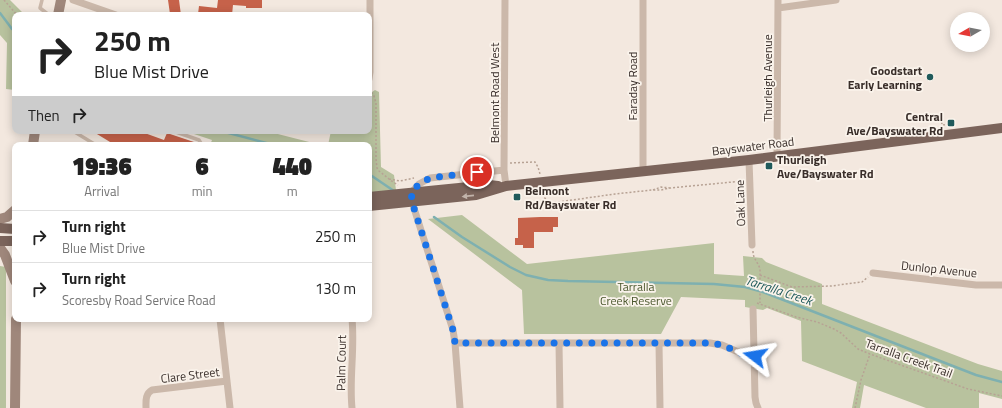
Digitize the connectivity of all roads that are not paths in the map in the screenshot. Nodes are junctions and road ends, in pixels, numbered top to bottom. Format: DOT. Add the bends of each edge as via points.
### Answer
graph roads {
  1 [pos="42,0"];
  2 [pos="61,0"];
  3 [pos="73,0"];
  4 [pos="370,0"];
  5 [pos="505,0"];
  6 [pos="643,0"];
  7 [pos="778,0"];
  8 [pos="836,0"];
  9 [pos="778,8"];
  10 [pos="45,12"];
  11 [pos="59,12"];
  12 [pos="107,12"];
  13 [pos="370,12"];
  14 [pos="1002,128"];
  15 [pos="78,134"];
  16 [pos="182,134"];
  17 [pos="91,142"];
  18 [pos="200,142"];
  19 [pos="777,157"];
  20 [pos="749,160"];
  21 [pos="504,170"];
  22 [pos="643,172"];
  23 [pos="506,186"];
  24 [pos="372,197"];
  25 [pos="412,198"];
  26 [pos="372,205"];
  27 [pos="12,213"];
  28 [pos="0,218"];
  29 [pos="0,228"];
  30 [pos="12,229"];
  31 [pos="0,241"];
  32 [pos="12,242"];
  33 [pos="752,245"];
  34 [pos="0,248"];
  35 [pos="12,273"];
  36 [pos="873,273"];
  37 [pos="1002,285"];
  38 [pos="753,309"];
  39 [pos="16,322"];
  40 [pos="220,322"];
  41 [pos="352,322"];
  42 [pos="455,343"];
  43 [pos="559,343"];
  44 [pos="659,343"];
  45 [pos="755,356"];
  46 [pos="227,381"];
  47 [pos="15,408"];
  48 [pos="146,408"];
  49 [pos="230,408"];
  50 [pos="352,408"];
  51 [pos="460,408"];
  52 [pos="560,408"];
  53 [pos="660,408"];
  54 [pos="758,408"];
  1 -- 10 [label="lane" via="40,8"];
  2 -- 11 [label="main road"];
  3 -- 12 [label="street"];
  4 -- 13 [label="street"];
  5 -- 21 [label="street, Belmont Road West"];
  6 -- 22 [label="street, Faraday Road"];
  7 -- 9 [label="street, Thurleigh Avenue"];
  8 -- 9 [label="street"];
  9 -- 19 [label="street, Thurleigh Avenue"];
  14 -- 19 [label="main road, Bayswater Road"];
  15 -- 17 [label="lane"];
  16 -- 18 [label="lane"];
  19 -- 20 [label="main road, Bayswater Road"];
  20 -- 22 [label="main road, Bayswater Road"];
  20 -- 33 [label="street, Oak Lane"];
  21 -- 23 [label="street, Belmont Road West"];
  21 -- 25 [label="street" via="426,177"];
  22 -- 23 [label="main road, Bayswater Road"];
  23 -- 25 [label="main road, Bayswater Road" via="476,195"];
  24 -- 25 [label="main road, Bayswater Road"];
  25 -- 26 [label="main road, Bayswater Road"];
  25 -- 42 [label="street"];
  27 -- 28 [label="main road"];
  29 -- 30 [label="main road"];
  31 -- 32 [label="main road"];
  34 -- 35 [label="main road"];
  36 -- 37 [label="street, Dunlop Avenue" via="976,285"];
  38 -- 45 [label="street"];
  39 -- 47 [label="main road"];
  40 -- 46 [label="street"];
  41 -- 50 [label="street, Palm Court"];
  42 -- 43 [label="street"];
  42 -- 51 [label="street"];
  43 -- 44 [label="street"];
  43 -- 52 [label="street"];
  44 -- 45 [label="street" via="710,343"];
  44 -- 53 [label="street"];
  45 -- 54 [label="street"];
  46 -- 48 [label="street, Clare Street" via="152,390 146,397"];
  46 -- 49 [label="street"];
}
